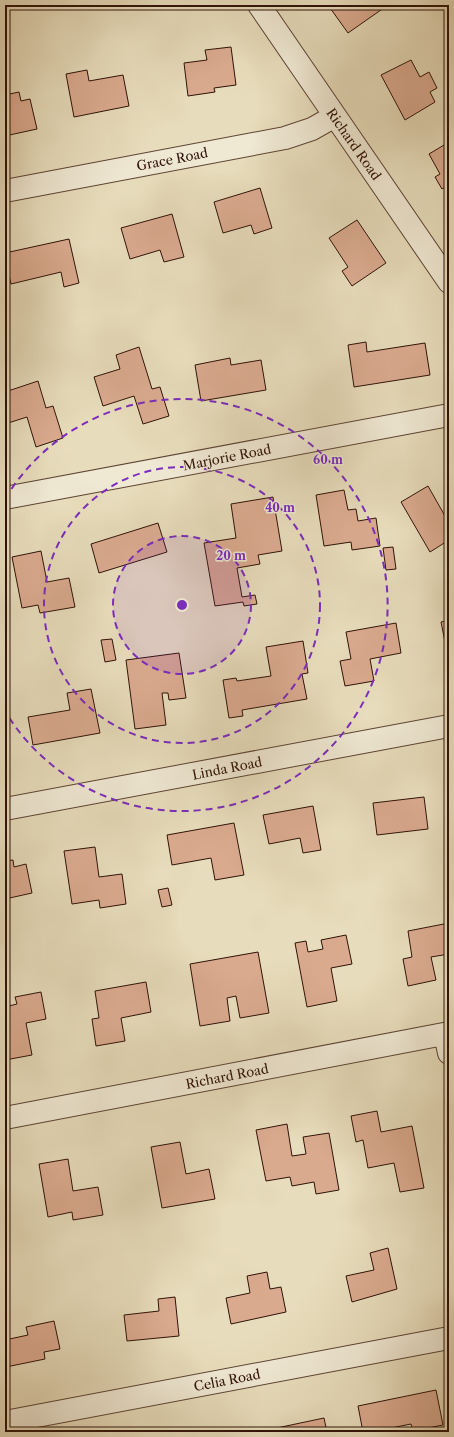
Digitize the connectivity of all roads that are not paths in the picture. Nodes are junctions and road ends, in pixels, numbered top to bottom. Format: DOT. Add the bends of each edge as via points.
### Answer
graph roads {
  1 [pos="260,5"];
  2 [pos="335,116"];
  3 [pos="5,191"];
  4 [pos="449,282"];
  5 [pos="449,415"];
  6 [pos="5,498"];
  7 [pos="449,726"];
  8 [pos="5,809"];
  9 [pos="448,1040"];
  10 [pos="5,1118"];
  11 [pos="449,1338"];
  12 [pos="5,1422"];
  1 -- 2 [label="street, Richard Road"];
  2 -- 3 [label="street, Grace Road" via="312,129 285,138"];
  2 -- 4 [label="street, Richard Road"];
  5 -- 6 [label="street, Marjorie Road"];
  7 -- 8 [label="street, Linda Road"];
  9 -- 10 [label="street, Richard Road"];
  11 -- 12 [label="street, Celia Road"];
}
